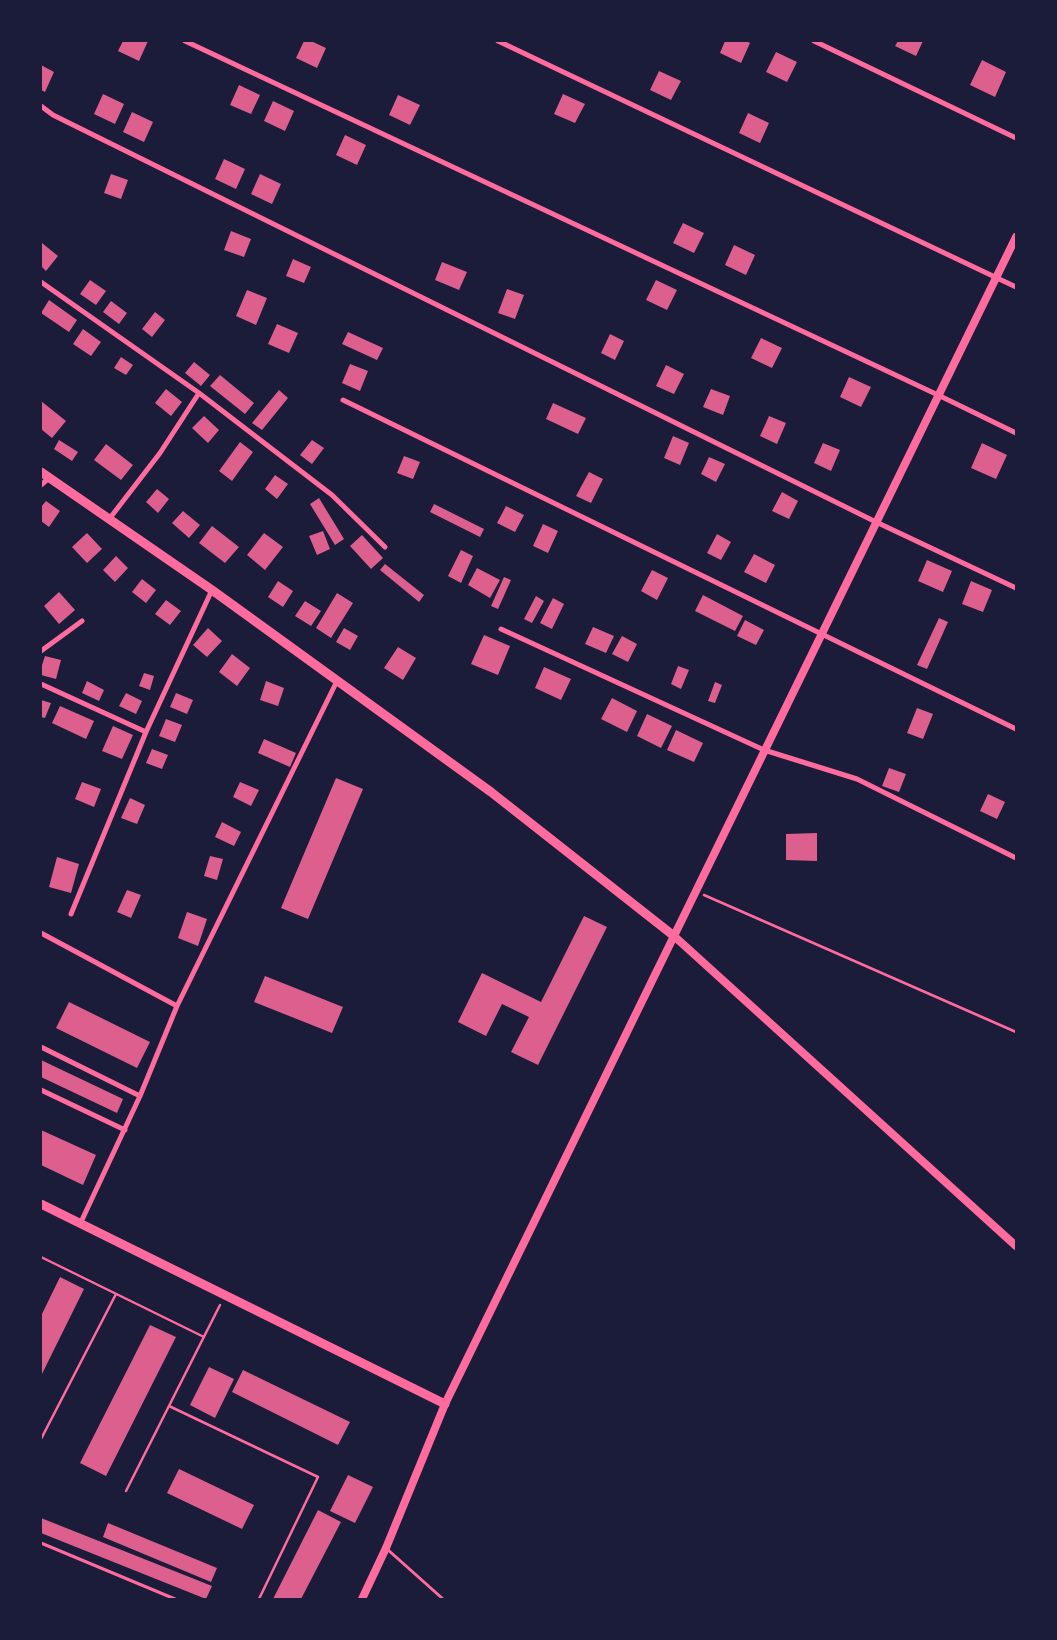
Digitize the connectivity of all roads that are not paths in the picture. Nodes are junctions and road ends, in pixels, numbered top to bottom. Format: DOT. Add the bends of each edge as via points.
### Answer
graph roads {
  1 [pos="185,41"];
  2 [pos="498,41"];
  3 [pos="814,41"];
  4 [pos="41,106"];
  5 [pos="1016,138"];
  6 [pos="1016,237"];
  7 [pos="996,277"];
  8 [pos="41,282"];
  9 [pos="1016,287"];
  10 [pos="199,393"];
  11 [pos="938,395"];
  12 [pos="343,400"];
  13 [pos="1016,433"];
  14 [pos="41,472"];
  15 [pos="50,478"];
  16 [pos="41,485"];
  17 [pos="110,518"];
  18 [pos="876,522"];
  19 [pos="385,547"];
  20 [pos="1016,588"];
  21 [pos="212,590"];
  22 [pos="82,621"];
  23 [pos="501,629"];
  24 [pos="821,634"];
  25 [pos="41,651"];
  26 [pos="337,681"];
  27 [pos="41,684"];
  28 [pos="1016,729"];
  29 [pos="146,732"];
  30 [pos="764,750"];
  31 [pos="1016,858"];
  32 [pos="71,914"];
  33 [pos="41,933"];
  34 [pos="674,936"];
  35 [pos="177,1006"];
  36 [pos="41,1047"];
  37 [pos="41,1090"];
  38 [pos="140,1096"];
  39 [pos="125,1130"];
  40 [pos="41,1204"];
  41 [pos="81,1222"];
  42 [pos="1016,1246"];
  43 [pos="445,1404"];
  44 [pos="41,1544"];
  45 [pos="386,1548"];
  46 [pos="176,1599"];
  47 [pos="362,1599"];
  48 [pos="443,1599"];
  1 -- 11 [label="street"];
  2 -- 7 [label="street"];
  3 -- 5 [label="street"];
  4 -- 18 [label="street" via="53,115"];
  6 -- 7 [label="street"];
  7 -- 9 [label="street"];
  7 -- 11 [label="street"];
  8 -- 10 [label="street"];
  10 -- 17 [label="street" via="160,453"];
  10 -- 19 [label="street" via="332,495"];
  11 -- 13 [label="street"];
  11 -- 18 [label="street"];
  12 -- 24 [label="street"];
  14 -- 15 [label="main road"];
  15 -- 16 [label="street"];
  15 -- 17 [label="main road"];
  17 -- 21 [label="main road"];
  18 -- 20 [label="street"];
  18 -- 24 [label="street"];
  21 -- 26 [label="main road"];
  21 -- 29 [label="street"];
  22 -- 25 [label="street"];
  23 -- 30 [label="street"];
  24 -- 28 [label="street"];
  24 -- 30 [label="street"];
  26 -- 34 [label="main road" via="491,792"];
  26 -- 35 [label="street"];
  27 -- 29 [label="street"];
  29 -- 32 [label="street"];
  30 -- 31 [label="street" via="857,779"];
  30 -- 34 [label="street"];
  33 -- 35 [label="street"];
  34 -- 42 [label="street"];
  34 -- 43 [label="street"];
  35 -- 38 [label="street"];
  36 -- 38 [label="street"];
  37 -- 39 [label="street"];
  38 -- 39 [label="street"];
  39 -- 41 [label="street"];
  40 -- 41 [label="main road"];
  41 -- 43 [label="main road"];
  43 -- 45 [label="street"];
  44 -- 46 [label="lane"];
  45 -- 47 [label="street"];
  45 -- 48 [label="lane"];
}
